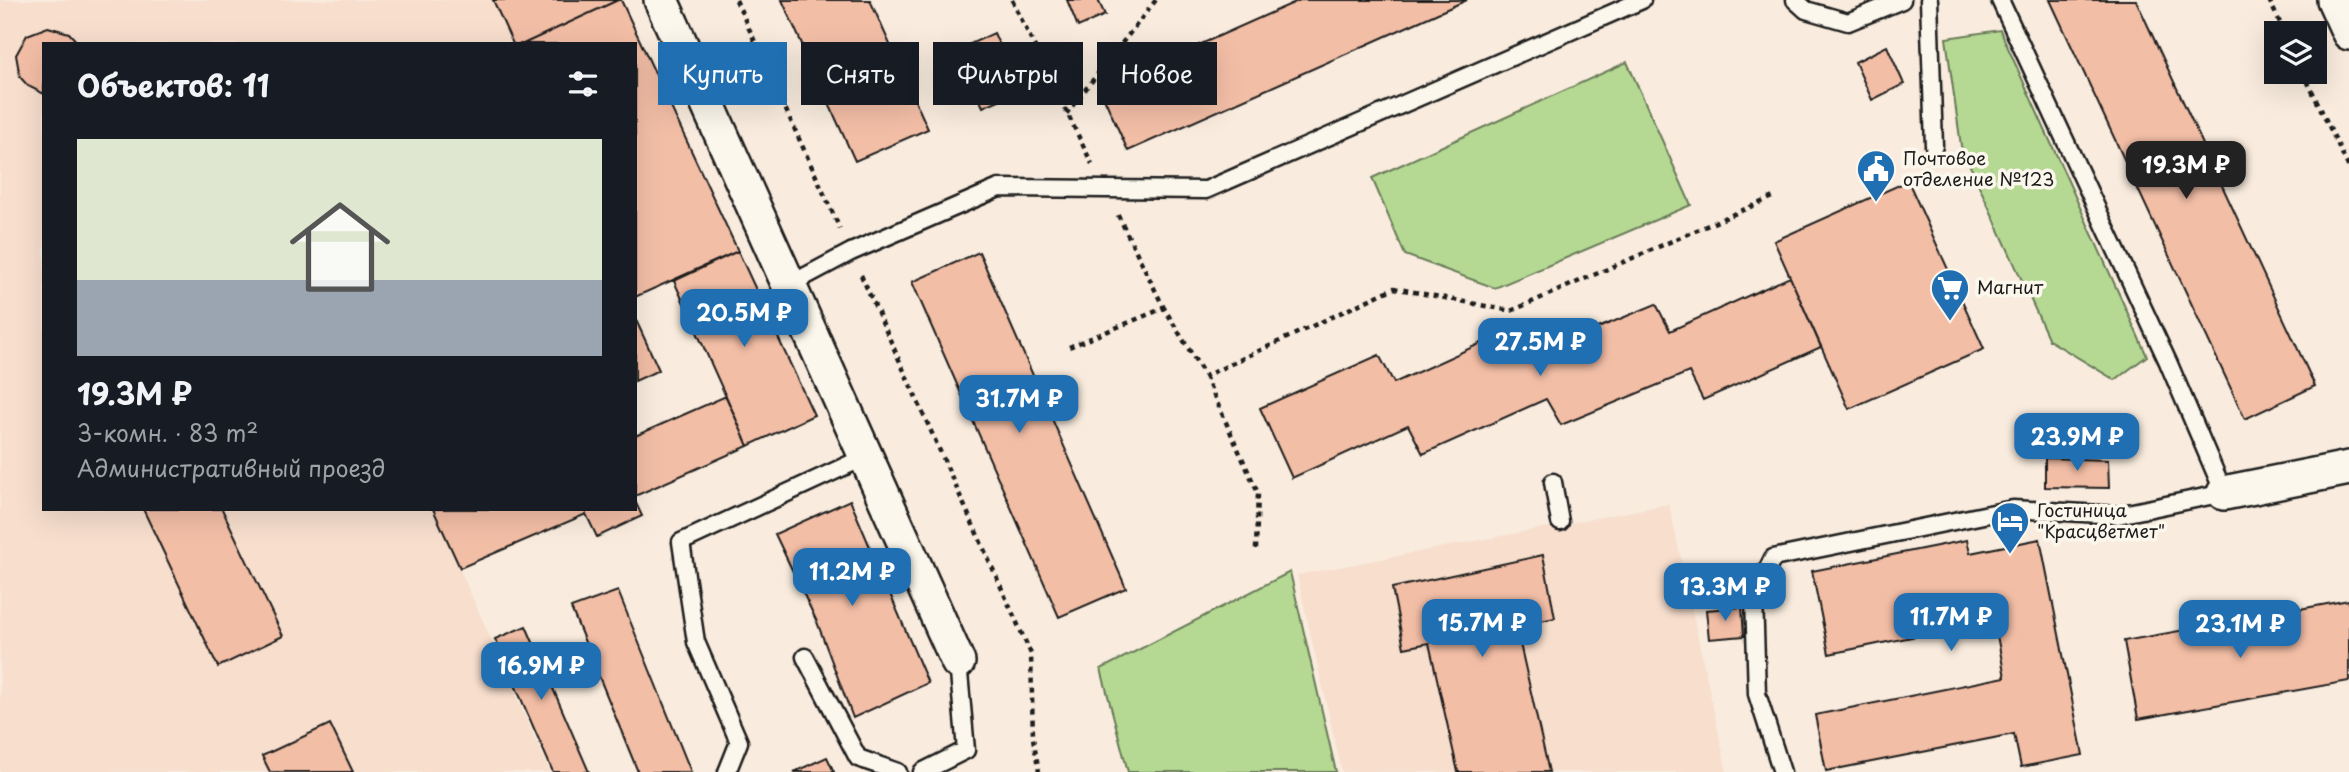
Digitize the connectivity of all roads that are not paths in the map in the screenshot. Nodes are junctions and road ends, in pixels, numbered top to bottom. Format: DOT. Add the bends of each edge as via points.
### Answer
graph roads {
  1 [pos="661,0"];
  2 [pos="1642,0"];
  3 [pos="1795,0"];
  4 [pos="1902,0"];
  5 [pos="1929,0"];
  6 [pos="2000,0"];
  7 [pos="2334,0"];
  8 [pos="2349,33"];
  9 [pos="1934,146"];
  10 [pos="789,285"];
  11 [pos="865,457"];
  12 [pos="2349,468"];
  13 [pos="1553,482"];
  14 [pos="2224,493"];
  15 [pos="1560,522"];
  16 [pos="805,657"];
  17 [pos="958,662"];
  18 [pos="727,772"];
  19 [pos="898,772"];
  20 [pos="922,772"];
  21 [pos="1782,772"];
  1 -- 10 [label="street"];
  2 -- 10 [label="lane" via="1206,190 999,188 851,252"];
  3 -- 4 [label="lane" via="1806,10 1848,22"];
  5 -- 9 [label="lane"];
  6 -- 14 [label="lane"];
  7 -- 8 [label="street"];
  10 -- 11 [label="street"];
  11 -- 17 [label="street"];
  11 -- 18 [label="lane" via="681,542 696,642 739,742"];
  12 -- 14 [label="street"];
  13 -- 15 [label="lane"];
  14 -- 21 [label="lane" via="2118,516 2013,509 1773,558 1754,596 1757,694"];
  16 -- 19 [label="lane" via="858,758"];
  17 -- 20 [label="lane" via="967,750"];
}
